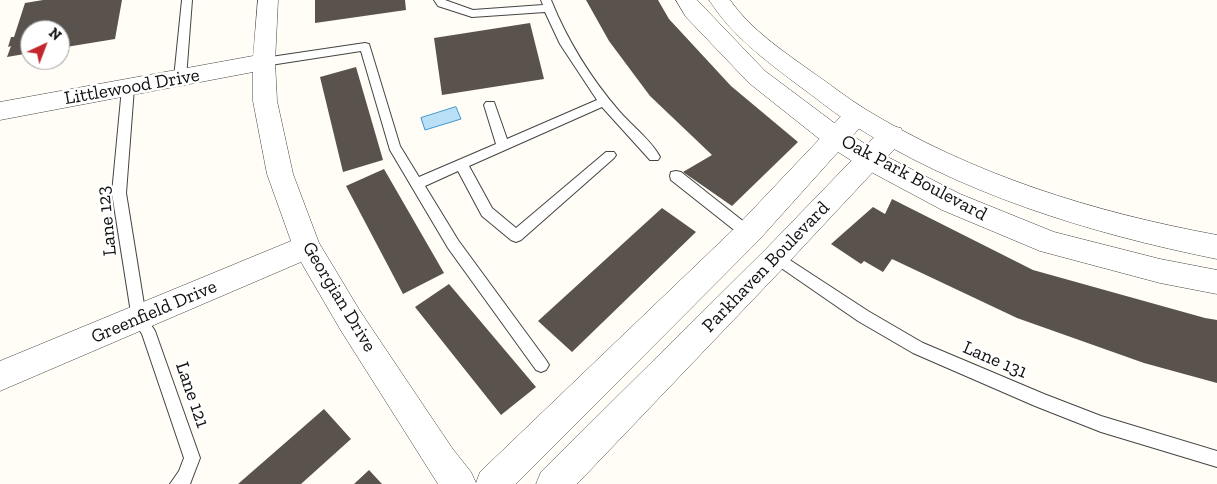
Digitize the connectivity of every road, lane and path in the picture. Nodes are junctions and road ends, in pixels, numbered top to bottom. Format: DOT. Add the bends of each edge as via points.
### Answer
graph roads {
  1 [pos="187,0"];
  2 [pos="268,0"];
  3 [pos="438,0"];
  4 [pos="686,0"];
  5 [pos="719,0"];
  6 [pos="547,4"];
  7 [pos="264,62"];
  8 [pos="180,78"];
  9 [pos="128,88"];
  10 [pos="603,102"];
  11 [pos="490,104"];
  12 [pos="0,111"];
  13 [pos="856,116"];
  14 [pos="892,135"];
  15 [pos="836,138"];
  16 [pos="502,146"];
  17 [pos="610,155"];
  18 [pos="654,157"];
  19 [pos="869,159"];
  20 [pos="461,164"];
  21 [pos="676,176"];
  22 [pos="416,184"];
  23 [pos="748,233"];
  24 [pos="306,247"];
  25 [pos="1217,247"];
  26 [pos="776,258"];
  27 [pos="1217,282"];
  28 [pos="139,319"];
  29 [pos="541,365"];
  30 [pos="603,375"];
  31 [pos="0,376"];
  32 [pos="639,397"];
  33 [pos="1217,459"];
  34 [pos="179,484"];
  35 [pos="459,484"];
  36 [pos="492,484"];
  37 [pos="553,484"];
  1 -- 8 [label="lane"];
  2 -- 7 [label="street, Georgian Drive"];
  3 -- 6 [label="lane" via="472,14"];
  4 -- 15 [label="street, Oak Park Boulevard" via="757,77"];
  5 -- 13 [label="street, Oak Park Boulevard" via="728,15 762,47"];
  6 -- 10 [label="lane" via="569,50"];
  7 -- 8 [label="street, Littlewood Drive"];
  7 -- 22 [label="lane" via="365,47 394,147"];
  7 -- 24 [label="street, Georgian Drive" via="265,101 280,174"];
  8 -- 9 [label="street, Littlewood Drive"];
  9 -- 12 [label="street, Littlewood Drive"];
  9 -- 28 [label="lane, Lane 123" via="119,193"];
  10 -- 16 [label="lane"];
  10 -- 18 [label="lane"];
  11 -- 16 [label="lane"];
  13 -- 14 [label="street, Oak Park Boulevard"];
  13 -- 15 [label="street, Parkhaven Boulevard"];
  14 -- 19 [label="street, Parkhaven Boulevard"];
  14 -- 25 [label="street, Oak Park Boulevard" via="966,172 1058,208 1142,232"];
  15 -- 19 [label="street, Oak Park Boulevard"];
  15 -- 23 [label="street, Parkhaven Boulevard"];
  16 -- 20 [label="lane"];
  17 -- 20 [label="lane" via="516,236 487,212"];
  19 -- 26 [label="street, Parkhaven Boulevard"];
  19 -- 27 [label="street, Oak Park Boulevard" via="951,202 1050,243"];
  20 -- 22 [label="lane"];
  21 -- 23 [label="lane"];
  22 -- 29 [label="lane" via="453,244"];
  23 -- 30 [label="street, Parkhaven Boulevard"];
  24 -- 28 [label="street, Greenfield Drive"];
  24 -- 35 [label="street, Georgian Drive" via="408,411"];
  26 -- 32 [label="street, Parkhaven Boulevard"];
  26 -- 33 [label="lane, Lane 131" via="918,348 1101,424"];
  28 -- 31 [label="street, Greenfield Drive"];
  28 -- 34 [label="lane, Lane 121" via="148,331 192,458 186,476"];
  30 -- 32 [label="street"];
  30 -- 36 [label="street, Parkhaven Boulevard"];
  32 -- 37 [label="street, Parkhaven Boulevard"];
}
